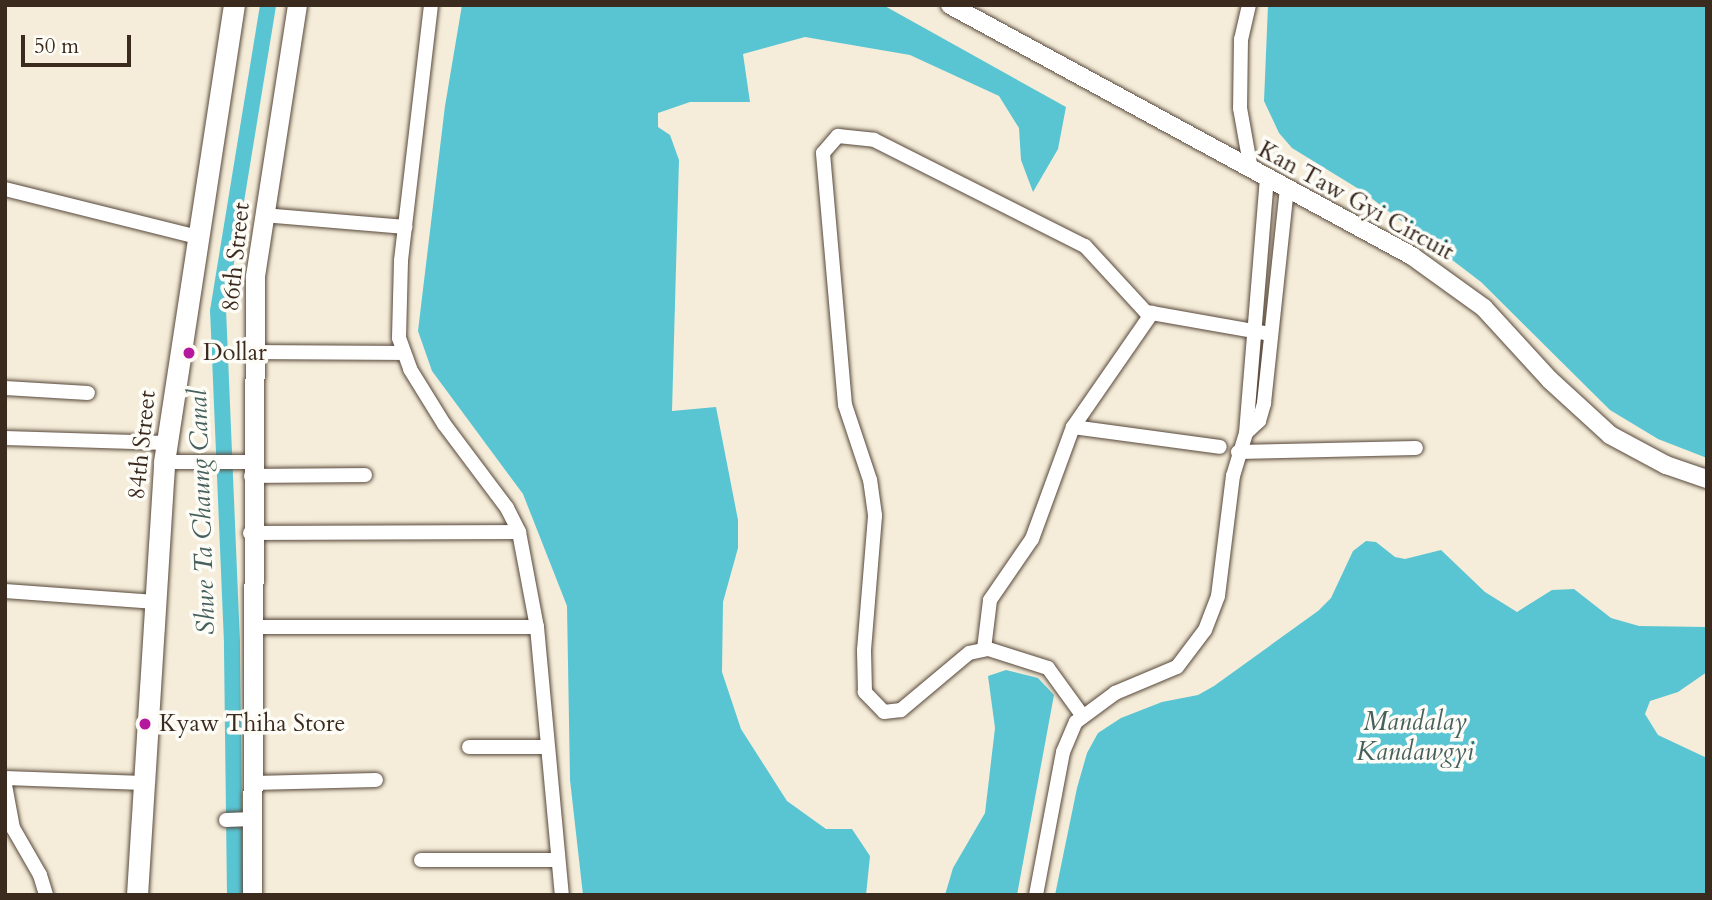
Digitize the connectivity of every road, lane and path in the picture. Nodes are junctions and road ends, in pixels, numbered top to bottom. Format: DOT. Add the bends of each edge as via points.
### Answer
graph roads {
  1 [pos="234,5"];
  2 [pos="297,5"];
  3 [pos="430,5"];
  4 [pos="950,5"];
  5 [pos="1249,5"];
  6 [pos="1251,170"];
  7 [pos="1267,178"];
  8 [pos="5,188"];
  9 [pos="1287,188"];
  10 [pos="263,215"];
  11 [pos="405,227"];
  12 [pos="197,237"];
  13 [pos="1152,313"];
  14 [pos="1252,330"];
  15 [pos="1271,334"];
  16 [pos="253,352"];
  17 [pos="404,353"];
  18 [pos="5,388"];
  19 [pos="88,393"];
  20 [pos="1073,427"];
  21 [pos="1246,433"];
  22 [pos="5,438"];
  23 [pos="1220,447"];
  24 [pos="1416,448"];
  25 [pos="165,452"];
  26 [pos="1238,452"];
  27 [pos="246,467"];
  28 [pos="365,475"];
  29 [pos="1707,479"];
  30 [pos="519,532"];
  31 [pos="250,534"];
  32 [pos="5,592"];
  33 [pos="156,602"];
  34 [pos="537,627"];
  35 [pos="253,628"];
  36 [pos="984,649"];
  37 [pos="1082,715"];
  38 [pos="469,747"];
  39 [pos="547,747"];
  40 [pos="5,779"];
  41 [pos="376,780"];
  42 [pos="144,783"];
  43 [pos="253,783"];
  44 [pos="5,785"];
  45 [pos="5,840"];
  46 [pos="22,844"];
  47 [pos="421,860"];
  48 [pos="558,860"];
  49 [pos="46,895"];
  50 [pos="137,895"];
  51 [pos="252,895"];
  52 [pos="562,895"];
  53 [pos="1036,895"];
  1 -- 12 [label="main road, 84th Street"];
  2 -- 10 [label="main road, 86th Street"];
  3 -- 11 [label="street"];
  4 -- 6 [label="street, Kan Taw Gyi Circuit"];
  5 -- 6 [label="street" via="1241,39 1240,108"];
  6 -- 7 [label="street, Kan Taw Gyi Circuit"];
  7 -- 9 [label="street, Kan Taw Gyi Circuit"];
  7 -- 14 [label="street"];
  8 -- 12 [label="street"];
  9 -- 15 [label="street"];
  9 -- 29 [label="street, Kan Taw Gyi Circuit" via="1412,256 1457,286 1610,435 1667,465"];
  10 -- 11 [label="street"];
  10 -- 16 [label="main road, 86th Street" via="255,276"];
  11 -- 17 [label="street" via="399,338"];
  12 -- 25 [label="main road, 84th Street"];
  13 -- 14 [label="street"];
  13 -- 20 [label="street"];
  13 -- 36 [label="street" via="1138,308 1116,276 1085,246 874,139 847,135 827,145 821,170 845,405 870,480 875,515 863,650 865,692 884,712 901,710 969,653"];
  14 -- 15 [label="street"];
  14 -- 21 [label="street"];
  15 -- 21 [label="street" via="1264,403 1259,421"];
  16 -- 17 [label="street"];
  16 -- 27 [label="main road, 86th Street"];
  17 -- 30 [label="street" via="444,424 507,508"];
  18 -- 19 [label="street"];
  20 -- 23 [label="street"];
  20 -- 36 [label="street" via="1032,539 990,600"];
  21 -- 26 [label="street"];
  22 -- 25 [label="street"];
  24 -- 26 [label="street"];
  25 -- 27 [label="street"];
  25 -- 33 [label="main road, 84th Street"];
  26 -- 37 [label="street" via="1222,575 1205,630 1177,667 1115,693"];
  27 -- 28 [label="street"];
  27 -- 31 [label="main road, 86th Street"];
  30 -- 31 [label="street"];
  30 -- 34 [label="street"];
  31 -- 35 [label="main road, 86th Street"];
  32 -- 33 [label="street"];
  33 -- 42 [label="main road, 84th Street"];
  34 -- 35 [label="street"];
  34 -- 39 [label="street"];
  35 -- 43 [label="main road, 86th Street"];
  36 -- 37 [label="street" via="1034,660 1048,668"];
  37 -- 53 [label="street" via="1063,752"];
  38 -- 39 [label="street"];
  39 -- 48 [label="street"];
  40 -- 42 [label="street"];
  41 -- 43 [label="street"];
  42 -- 50 [label="main road, 84th Street"];
  43 -- 51 [label="main road, 86th Street" via="237,820"];
  44 -- 46 [label="street" via="13,828"];
  45 -- 46 [label="street"];
  46 -- 49 [label="street"];
  47 -- 48 [label="street"];
  48 -- 52 [label="street"];
}
